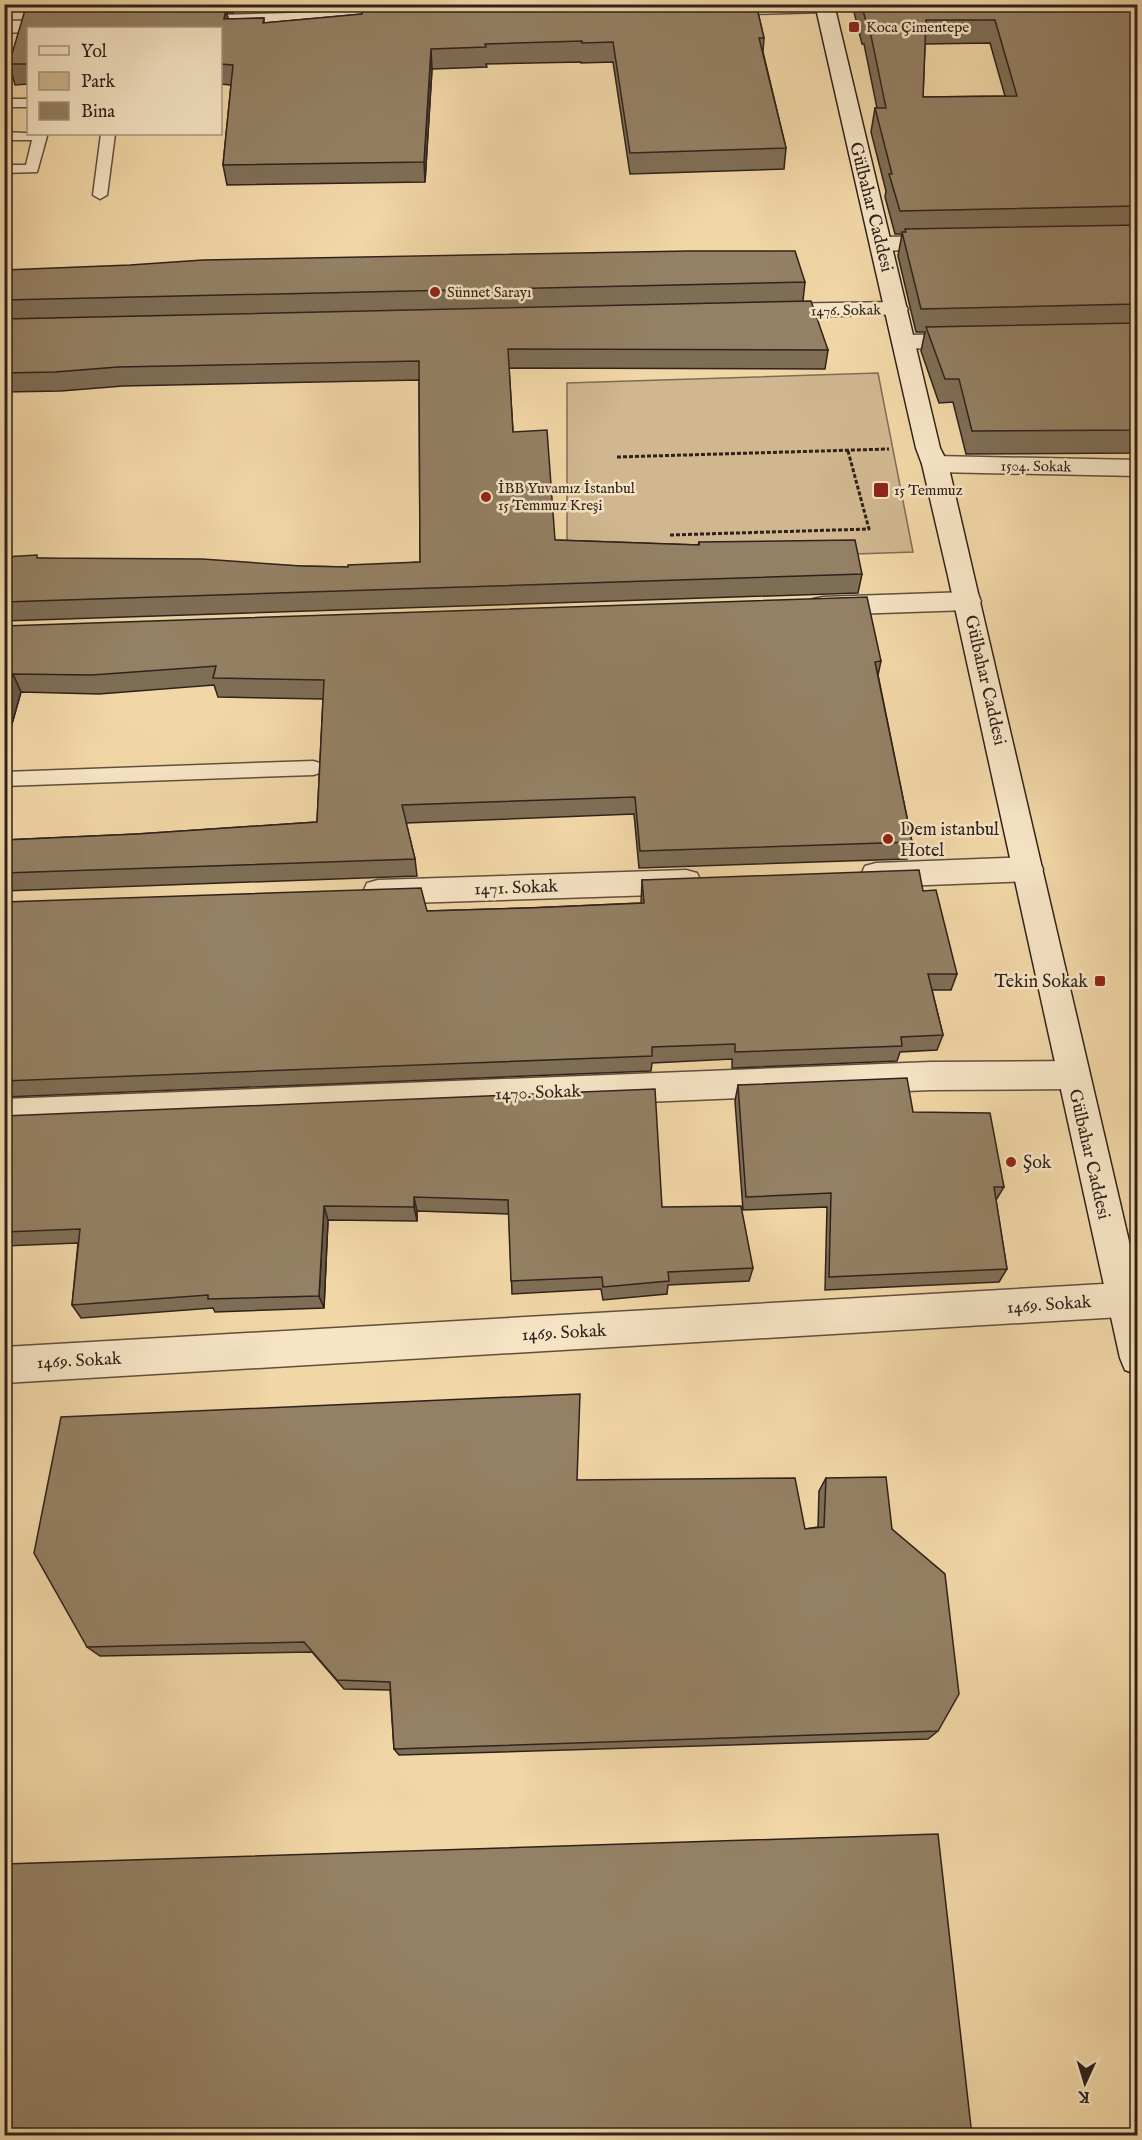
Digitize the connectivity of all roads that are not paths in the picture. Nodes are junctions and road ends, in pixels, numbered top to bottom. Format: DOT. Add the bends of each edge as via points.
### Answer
graph roads {
  1 [pos="824,5"];
  2 [pos="691,9"];
  3 [pos="386,16"];
  4 [pos="207,21"];
  5 [pos="76,25"];
  6 [pos="4,27"];
  7 [pos="4,103"];
  8 [pos="27,103"];
  9 [pos="108,135"];
  10 [pos="4,136"];
  11 [pos="4,169"];
  12 [pos="100,195"];
  13 [pos="963,242"];
  14 [pos="882,244"];
  15 [pos="896,309"];
  16 [pos="747,311"];
  17 [pos="986,340"];
  18 [pos="904,342"];
  19 [pos="932,456"];
  20 [pos="1137,468"];
  21 [pos="968,601"];
  22 [pos="794,607"];
  23 [pos="313,768"];
  24 [pos="4,779"];
  25 [pos="1028,869"];
  26 [pos="851,876"];
  27 [pos="720,880"];
  28 [pos="350,893"];
  29 [pos="1072,1075"];
  30 [pos="4,1114"];
  31 [pos="1131,1299"];
  32 [pos="1137,1358"];
  33 [pos="4,1365"];
  1 -- 2 [label="street"];
  1 -- 14 [label="street, Gülbahar Caddesi"];
  3 -- 4 [label="street"];
  5 -- 6 [label="street"];
  7 -- 8 [label="lane"];
  9 -- 12 [label="lane"];
  10 -- 11 [label="lane" via="40,136 32,169"];
  13 -- 14 [label="street"];
  14 -- 15 [label="street, Gülbahar Caddesi"];
  15 -- 16 [label="street, 1476. Sokak"];
  15 -- 18 [label="street, Gülbahar Caddesi"];
  17 -- 18 [label="street"];
  18 -- 19 [label="street, Gülbahar Caddesi"];
  19 -- 20 [label="street, 1504. Sokak"];
  19 -- 21 [label="street, Gülbahar Caddesi"];
  21 -- 22 [label="street"];
  21 -- 25 [label="street, Gülbahar Caddesi"];
  23 -- 24 [label="lane"];
  25 -- 26 [label="street"];
  25 -- 29 [label="street, Gülbahar Caddesi"];
  27 -- 28 [label="street, 1471. Sokak"];
  29 -- 30 [label="street, 1470. Sokak" via="931,1076"];
  29 -- 31 [label="street, Gülbahar Caddesi"];
  31 -- 32 [label="street, Gülbahar Caddesi"];
  31 -- 33 [label="street, 1469. Sokak"];
}
